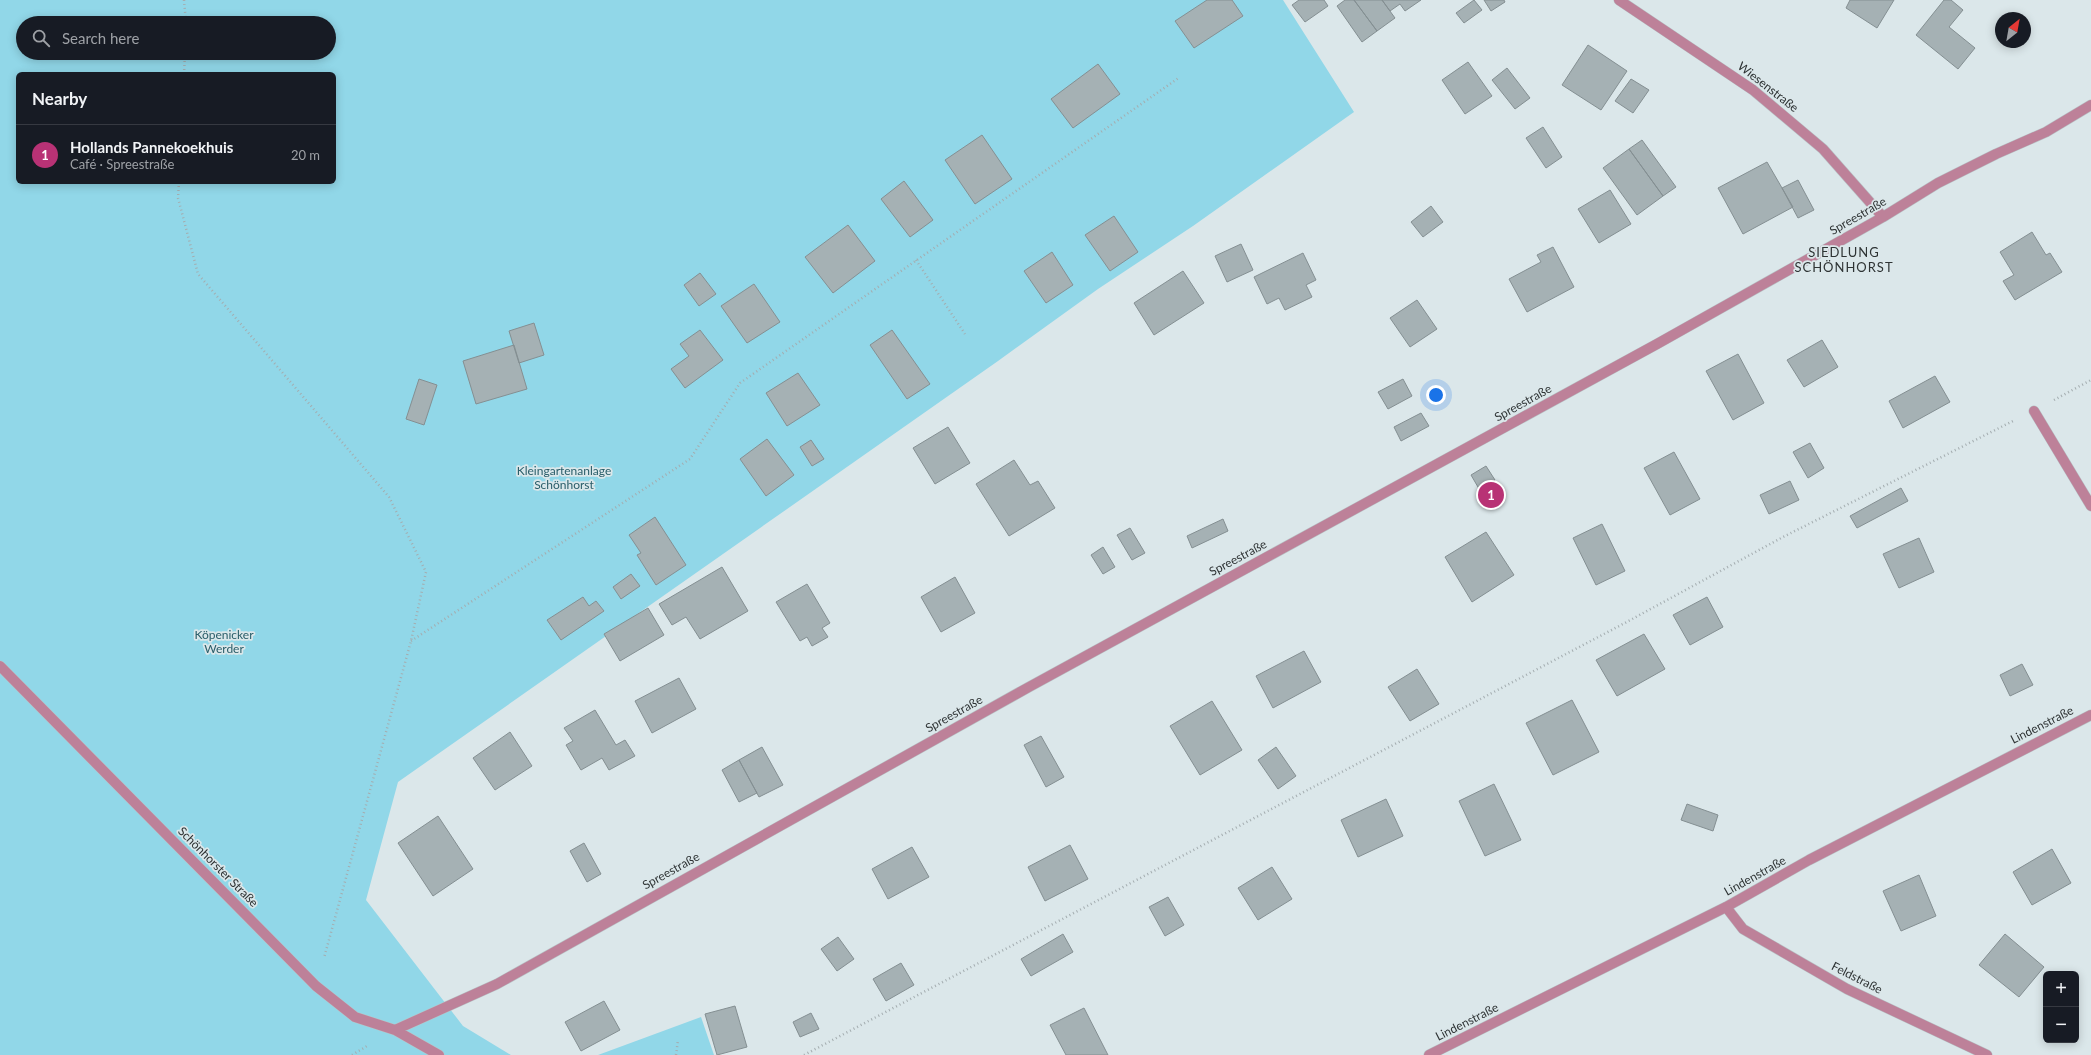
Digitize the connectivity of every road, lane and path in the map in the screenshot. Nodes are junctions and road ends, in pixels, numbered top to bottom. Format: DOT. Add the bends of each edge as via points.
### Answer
graph roads {
  1 [pos="184,0"];
  2 [pos="1618,0"];
  3 [pos="185,16"];
  4 [pos="185,60"];
  5 [pos="184,72"];
  6 [pos="1180,76"];
  7 [pos="2091,105"];
  8 [pos="179,184"];
  9 [pos="1883,217"];
  10 [pos="916,260"];
  11 [pos="966,334"];
  12 [pos="2091,380"];
  13 [pos="2034,411"];
  14 [pos="2020,418"];
  15 [pos="2091,506"];
  16 [pos="411,641"];
  17 [pos="0,666"];
  18 [pos="2091,715"];
  19 [pos="1726,907"];
  20 [pos="316,986"];
  21 [pos="395,1030"];
  22 [pos="678,1040"];
  23 [pos="439,1055"];
  24 [pos="676,1055"];
  25 [pos="804,1055"];
  26 [pos="1429,1055"];
  27 [pos="1987,1055"];
  1 -- 3 [label="path"];
  2 -- 9 [label="street, Wiesenstraße" via="1753,90 1823,149"];
  4 -- 5 [label="path"];
  6 -- 10 [label="path"];
  7 -- 9 [label="street, Spreestraße" via="2046,132 1938,183"];
  8 -- 16 [label="path" via="178,198 198,274 388,496 426,572"];
  9 -- 21 [label="street, Spreestraße" via="1557,399 1029,687 497,984"];
  10 -- 11 [label="path"];
  10 -- 16 [label="path" via="740,383 690,459"];
  12 -- 13 [label="path"];
  13 -- 15 [label="street"];
  14 -- 25 [label="path" via="1783,537 1623,624"];
  16 -- 20 [label="path"];
  17 -- 20 [label="street, Schönhorster Straße"];
  18 -- 19 [label="street, Lindenstraße" via="1809,860"];
  19 -- 26 [label="street, Lindenstraße"];
  19 -- 27 [label="street, Feldstraße" via="1743,929 1847,989"];
  20 -- 21 [label="street, Schönhorster Straße" via="354,1018"];
  21 -- 23 [label="street, Schönhorster Straße"];
  22 -- 24 [label="path"];
}
